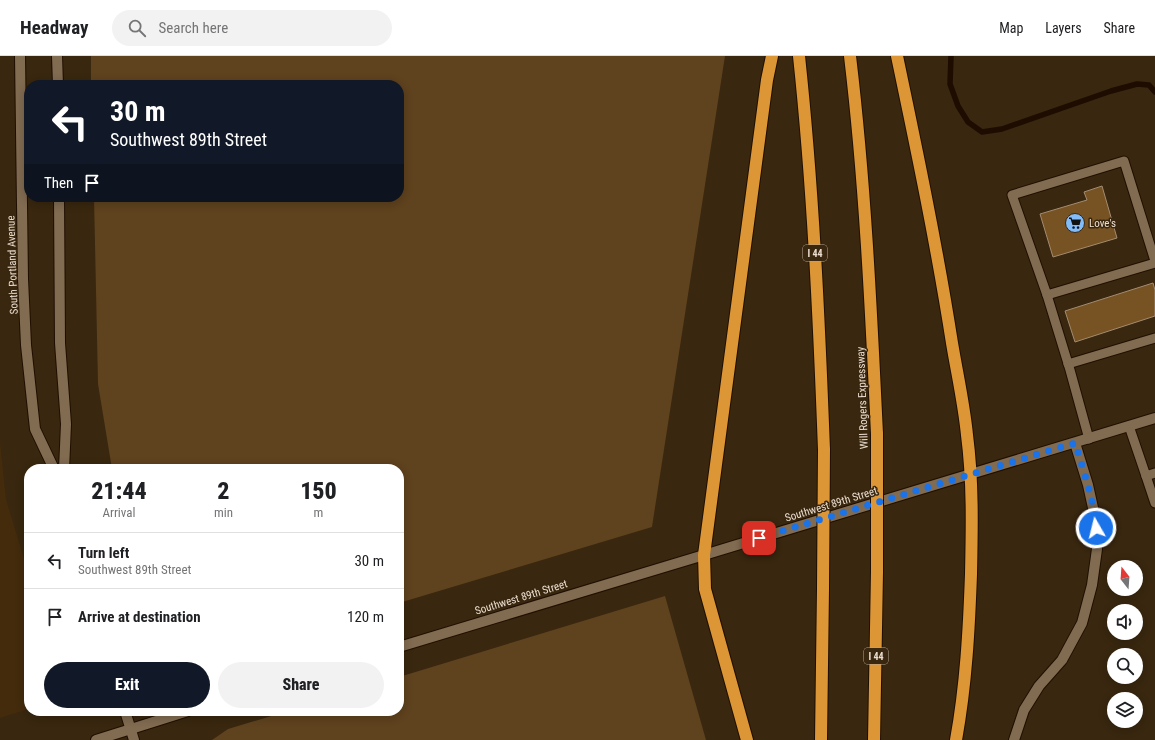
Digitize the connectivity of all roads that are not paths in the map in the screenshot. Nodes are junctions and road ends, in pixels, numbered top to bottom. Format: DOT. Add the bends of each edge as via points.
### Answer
graph roads {
  1 [pos="20,56"];
  2 [pos="57,56"];
  3 [pos="772,56"];
  4 [pos="799,56"];
  5 [pos="850,56"];
  6 [pos="897,56"];
  7 [pos="58,80"];
  8 [pos="59,202"];
  9 [pos="1155,262"];
  10 [pos="1047,296"];
  11 [pos="1155,338"];
  12 [pos="1068,364"];
  13 [pos="1155,418"];
  14 [pos="1129,426"];
  15 [pos="1088,439"];
  16 [pos="1075,443"];
  17 [pos="52,464"];
  18 [pos="64,464"];
  19 [pos="1151,474"];
  20 [pos="970,475"];
  21 [pos="1155,503"];
  22 [pos="704,555"];
  23 [pos="404,645"];
  24 [pos="127,716"];
  25 [pos="172,716"];
  26 [pos="131,729"];
  27 [pos="96,740"];
  28 [pos="134,740"];
  29 [pos="747,740"];
  30 [pos="821,740"];
  31 [pos="874,740"];
  32 [pos="956,740"];
  33 [pos="1014,740"];
  1 -- 17 [label="main road, South Portland Avenue" via="26,345 36,429"];
  2 -- 7 [label="main road"];
  3 -- 22 [label="highway"];
  4 -- 30 [label="highway, I 44, bridge" via="818,292 824,450"];
  5 -- 31 [label="highway, Will Rogers Expressway / I 44, bridge" via="870,289 877,434 878,572"];
  6 -- 20 [label="highway" via="946,307 968,435"];
  8 -- 18 [label="main road" via="60,343 66,424"];
  9 -- 10 [label="lane"];
  9 -- 10 [label="lane" via="1124,161 1012,195"];
  10 -- 12 [label="lane"];
  11 -- 12 [label="lane"];
  12 -- 15 [label="lane"];
  13 -- 14 [label="main road, Southwest 89th Street"];
  14 -- 15 [label="main road, Southwest 89th Street"];
  14 -- 19 [label="lane"];
  15 -- 16 [label="main road, Southwest 89th Street"];
  16 -- 20 [label="main road, Southwest 89th Street"];
  16 -- 33 [label="main road" via="1095,517 1097,549 1092,585 1082,623 1062,660 1039,686 1024,710"];
  19 -- 21 [label="lane"];
  20 -- 22 [label="main road, Southwest 89th Street"];
  20 -- 32 [label="highway" via="972,513 968,656"];
  22 -- 23 [label="main road, Southwest 89th Street"];
  22 -- 29 [label="highway" via="705,589"];
  24 -- 26 [label="main road"];
  25 -- 26 [label="main road"];
  26 -- 27 [label="main road"];
  26 -- 28 [label="main road"];
}
